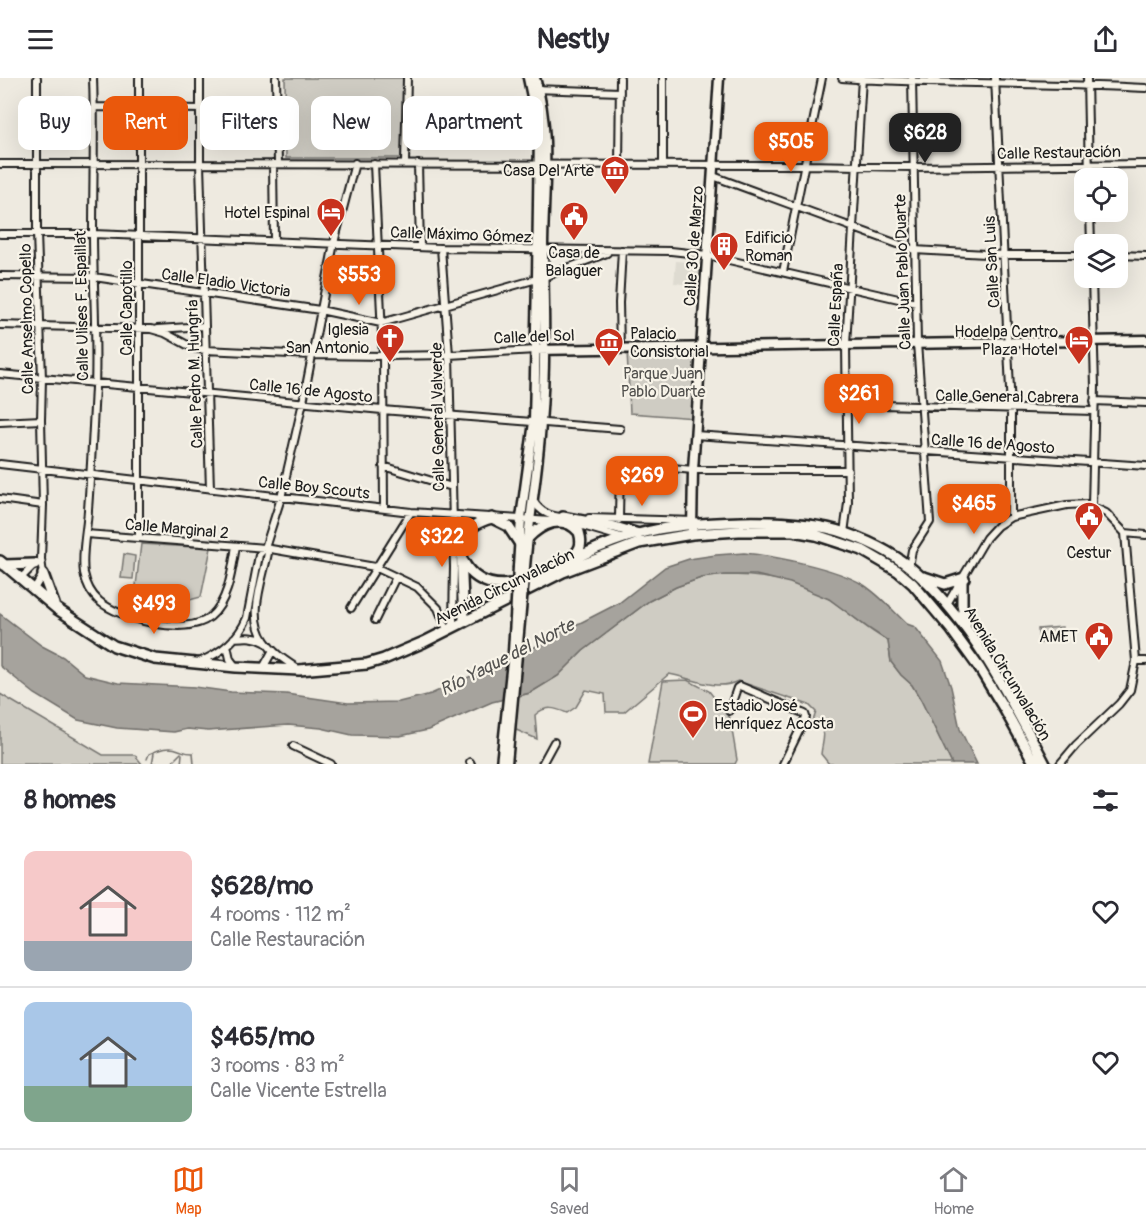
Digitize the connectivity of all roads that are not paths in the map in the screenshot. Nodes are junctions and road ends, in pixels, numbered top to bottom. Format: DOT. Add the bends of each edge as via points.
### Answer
graph roads {
  1 [pos="37,78"];
  2 [pos="93,78"];
  3 [pos="139,78"];
  4 [pos="200,78"];
  5 [pos="276,78"];
  6 [pos="407,78"];
  7 [pos="528,78"];
  8 [pos="535,78"];
  9 [pos="620,78"];
  10 [pos="663,78"];
  11 [pos="720,78"];
  12 [pos="822,78"];
  13 [pos="842,78"];
  14 [pos="862,79"];
  15 [pos="912,79"];
  16 [pos="995,81"];
  17 [pos="1088,81"];
  18 [pos="1146,88"];
  19 [pos="535,89"];
  20 [pos="620,92"];
  21 [pos="139,96"];
  22 [pos="200,96"];
  23 [pos="94,107"];
  24 [pos="103,107"];
  25 [pos="188,109"];
  26 [pos="200,109"];
  27 [pos="140,150"];
  28 [pos="200,150"];
  29 [pos="355,163"];
  30 [pos="0,164"];
  31 [pos="37,164"];
  32 [pos="94,164"];
  33 [pos="200,164"];
  34 [pos="276,164"];
  35 [pos="374,164"];
  36 [pos="405,164"];
  37 [pos="418,164"];
  38 [pos="714,164"];
  39 [pos="1146,164"];
  40 [pos="140,165"];
  41 [pos="543,165"];
  42 [pos="619,165"];
  43 [pos="663,165"];
  44 [pos="805,165"];
  45 [pos="1088,165"];
  46 [pos="857,166"];
  47 [pos="1000,166"];
  48 [pos="913,167"];
  49 [pos="1088,168"];
  50 [pos="713,176"];
  51 [pos="796,206"];
  52 [pos="852,227"];
  53 [pos="38,233"];
  54 [pos="0,234"];
  55 [pos="93,234"];
  56 [pos="139,237"];
  57 [pos="202,237"];
  58 [pos="274,240"];
  59 [pos="334,243"];
  60 [pos="376,245"];
  61 [pos="420,247"];
  62 [pos="441,248"];
  63 [pos="540,250"];
  64 [pos="577,250"];
  65 [pos="619,250"];
  66 [pos="914,250"];
  67 [pos="707,255"];
  68 [pos="1004,255"];
  69 [pos="1074,255"];
  70 [pos="1128,255"];
  71 [pos="1146,256"];
  72 [pos="580,262"];
  73 [pos="783,272"];
  74 [pos="0,276"];
  75 [pos="38,276"];
  76 [pos="94,277"];
  77 [pos="541,278"];
  78 [pos="139,283"];
  79 [pos="850,288"];
  80 [pos="1092,288"];
  81 [pos="204,291"];
  82 [pos="916,303"];
  83 [pos="447,306"];
  84 [pos="320,310"];
  85 [pos="381,323"];
  86 [pos="0,325"];
  87 [pos="40,326"];
  88 [pos="205,326"];
  89 [pos="139,328"];
  90 [pos="95,329"];
  91 [pos="151,329"];
  92 [pos="1094,340"];
  93 [pos="1146,340"];
  94 [pos="1008,342"];
  95 [pos="917,343"];
  96 [pos="846,345"];
  97 [pos="701,347"];
  98 [pos="620,349"];
  99 [pos="205,350"];
  100 [pos="540,350"];
  101 [pos="312,355"];
  102 [pos="449,355"];
  103 [pos="383,356"];
  104 [pos="0,374"];
  105 [pos="42,378"];
  106 [pos="95,384"];
  107 [pos="139,387"];
  108 [pos="208,393"];
  109 [pos="1094,401"];
  110 [pos="303,402"];
  111 [pos="1146,403"];
  112 [pos="847,404"];
  113 [pos="921,407"];
  114 [pos="382,410"];
  115 [pos="1011,410"];
  116 [pos="1094,411"];
  117 [pos="450,415"];
  118 [pos="40,420"];
  119 [pos="0,422"];
  120 [pos="538,423"];
  121 [pos="620,429"];
  122 [pos="696,435"];
  123 [pos="848,445"];
  124 [pos="924,451"];
  125 [pos="1011,457"];
  126 [pos="0,464"];
  127 [pos="1093,464"];
  128 [pos="383,466"];
  129 [pos="1146,466"];
  130 [pos="43,469"];
  131 [pos="693,470"];
  132 [pos="848,470"];
  133 [pos="91,474"];
  134 [pos="140,480"];
  135 [pos="452,487"];
  136 [pos="210,489"];
  137 [pos="281,498"];
  138 [pos="0,499"];
  139 [pos="532,499"];
  140 [pos="43,505"];
  141 [pos="1092,505"];
  142 [pos="384,508"];
  143 [pos="411,512"];
  144 [pos="453,514"];
  145 [pos="1011,517"];
  146 [pos="492,518"];
  147 [pos="525,519"];
  148 [pos="561,519"];
  149 [pos="619,520"];
  150 [pos="691,526"];
  151 [pos="844,533"];
  152 [pos="1125,533"];
  153 [pos="86,534"];
  154 [pos="1146,535"];
  155 [pos="139,538"];
  156 [pos="625,538"];
  157 [pos="639,538"];
  158 [pos="523,542"];
  159 [pos="236,546"];
  160 [pos="265,548"];
  161 [pos="38,561"];
  162 [pos="463,561"];
  163 [pos="2,563"];
  164 [pos="375,567"];
  165 [pos="522,567"];
  166 [pos="559,567"];
  167 [pos="909,568"];
  168 [pos="43,574"];
  169 [pos="919,575"];
  170 [pos="396,577"];
  171 [pos="20,579"];
  172 [pos="963,579"];
  173 [pos="533,580"];
  174 [pos="913,584"];
  175 [pos="34,589"];
  176 [pos="947,604"];
  177 [pos="351,608"];
  178 [pos="57,609"];
  179 [pos="464,619"];
  180 [pos="375,620"];
  181 [pos="449,623"];
  182 [pos="967,629"];
  183 [pos="234,639"];
  184 [pos="959,640"];
  185 [pos="265,642"];
  186 [pos="227,645"];
  187 [pos="273,650"];
  188 [pos="1136,661"];
  189 [pos="1146,661"];
  190 [pos="196,663"];
  191 [pos="347,665"];
  192 [pos="236,667"];
  193 [pos="263,668"];
  194 [pos="299,670"];
  195 [pos="729,711"];
  196 [pos="554,742"];
  197 [pos="293,746"];
  198 [pos="331,764"];
  199 [pos="501,764"];
  200 [pos="507,764"];
  201 [pos="542,764"];
  202 [pos="783,764"];
  203 [pos="1035,764"];
  204 [pos="1045,764"];
  205 [pos="1060,764"];
  1 -- 31 [label="street, Calle Anselmo Copello"];
  2 -- 23 [label="street, Calle Ulises F. Espaillat"];
  3 -- 21 [label="street, Calle Capotillo"];
  4 -- 22 [label="street, Calle Pedro M. Hungría"];
  5 -- 34 [label="street"];
  6 -- 36 [label="street"];
  7 -- 19 [label="main road"];
  8 -- 19 [label="main road"];
  9 -- 20 [label="street"];
  10 -- 43 [label="street"];
  11 -- 38 [label="main road, Calle 30 de Marzo"];
  12 -- 44 [label="street"];
  13 -- 14 [label="street"];
  14 -- 15 [label="street"];
  14 -- 46 [label="street, Calle España"];
  15 -- 16 [label="street"];
  15 -- 48 [label="street, Calle Juan Pablo Duarte"];
  16 -- 17 [label="street"];
  16 -- 47 [label="street, Calle San Luis"];
  17 -- 18 [label="street"];
  17 -- 45 [label="street"];
  19 -- 20 [label="street"];
  19 -- 41 [label="main road"];
  20 -- 42 [label="street"];
  23 -- 24 [label="street"];
  23 -- 32 [label="street, Calle Ulises F. Espaillat"];
  25 -- 26 [label="street"];
  27 -- 40 [label="street, Calle Capotillo"];
  28 -- 33 [label="street, Calle Pedro M. Hungría"];
  29 -- 34 [label="street, Calle Restauración"];
  29 -- 35 [label="street, Calle Restauración"];
  29 -- 59 [label="street"];
  30 -- 31 [label="street, Calle Restauración"];
  31 -- 32 [label="street, Calle Restauración"];
  31 -- 53 [label="street, Calle Anselmo Copello"];
  32 -- 40 [label="street, Calle Restauración"];
  32 -- 55 [label="street, Calle Ulises F. Espaillat"];
  33 -- 34 [label="street, Calle Restauración"];
  33 -- 40 [label="street, Calle Restauración"];
  33 -- 57 [label="street, Calle Pedro M. Hungría"];
  34 -- 58 [label="street"];
  35 -- 36 [label="street, Calle Restauración"];
  35 -- 60 [label="street"];
  36 -- 37 [label="street, Calle Restauración"];
  37 -- 41 [label="street, Calle Restauración"];
  37 -- 61 [label="street"];
  38 -- 43 [label="street, Calle Restauración"];
  38 -- 44 [label="street, Calle Restauración"];
  38 -- 50 [label="main road, Calle 30 de Marzo"];
  39 -- 45 [label="street, Calle Restauración"];
  40 -- 56 [label="street, Calle Capotillo"];
  41 -- 42 [label="street, Calle Restauración"];
  41 -- 63 [label="main road"];
  42 -- 43 [label="street, Calle Restauración"];
  44 -- 46 [label="street, Calle Restauración"];
  44 -- 51 [label="street"];
  45 -- 47 [label="street, Calle Restauración"];
  45 -- 49 [label="street"];
  46 -- 48 [label="street, Calle Restauración"];
  46 -- 52 [label="street, Calle España"];
  47 -- 48 [label="street, Calle Restauración"];
  47 -- 68 [label="street, Calle San Luis"];
  48 -- 66 [label="street, Calle Juan Pablo Duarte"];
  50 -- 51 [label="street"];
  50 -- 67 [label="main road, Calle 30 de Marzo"];
  51 -- 52 [label="street"];
  51 -- 73 [label="street"];
  52 -- 66 [label="street"];
  52 -- 79 [label="street, Calle España"];
  53 -- 54 [label="street, Calle Máximo Gómez"];
  53 -- 55 [label="street, Calle Máximo Gómez"];
  53 -- 75 [label="street, Calle Anselmo Copello"];
  55 -- 56 [label="street, Calle Máximo Gómez"];
  55 -- 76 [label="street, Calle Ulises F. Espaillat"];
  56 -- 57 [label="street, Calle Máximo Gómez"];
  56 -- 78 [label="street, Calle Capotillo"];
  57 -- 58 [label="street, Calle Máximo Gómez"];
  57 -- 81 [label="street, Calle Pedro M. Hungría"];
  58 -- 59 [label="street, Calle Máximo Gómez"];
  59 -- 60 [label="street, Calle Máximo Gómez"];
  59 -- 84 [label="street"];
  60 -- 61 [label="street, Calle Máximo Gómez"];
  60 -- 85 [label="street"];
  61 -- 62 [label="street, Calle Máximo Gómez"];
  62 -- 63 [label="street, Calle Máximo Gómez"];
  62 -- 83 [label="street, Calle General Valverde"];
  63 -- 64 [label="street, Calle Máximo Gómez"];
  63 -- 77 [label="main road"];
  64 -- 65 [label="street, Calle Máximo Gómez"];
  64 -- 72 [label="street"];
  65 -- 67 [label="street, Calle Máximo Gómez"];
  65 -- 72 [label="street, Calle Eladio Victoria"];
  65 -- 98 [label="street"];
  66 -- 68 [label="street"];
  66 -- 82 [label="street, Calle Juan Pablo Duarte"];
  67 -- 73 [label="street, Calle Máximo Gómez"];
  67 -- 97 [label="main road, Calle 30 de Marzo"];
  68 -- 69 [label="street"];
  68 -- 94 [label="street, Calle San Luis"];
  70 -- 71 [label="street"];
  72 -- 77 [label="street, Calle Eladio Victoria"];
  73 -- 79 [label="street, Calle Máximo Gómez"];
  74 -- 75 [label="street, Calle Eladio Victoria"];
  75 -- 76 [label="street, Calle Eladio Victoria"];
  75 -- 87 [label="street, Calle Anselmo Copello"];
  76 -- 78 [label="street, Calle Eladio Victoria"];
  76 -- 90 [label="street, Calle Ulises F. Espaillat"];
  77 -- 83 [label="street, Calle Eladio Victoria"];
  77 -- 100 [label="main road"];
  78 -- 81 [label="street, Calle Eladio Victoria"];
  78 -- 89 [label="street, Calle Capotillo"];
  79 -- 82 [label="street, Calle Máximo Gómez"];
  79 -- 96 [label="street, Calle España"];
  80 -- 92 [label="street"];
  81 -- 84 [label="street, Calle Eladio Victoria"];
  81 -- 88 [label="street, Calle Pedro M. Hungría"];
  82 -- 95 [label="street, Calle Juan Pablo Duarte"];
  83 -- 85 [label="street, Calle Eladio Victoria"];
  83 -- 102 [label="street, Calle General Valverde"];
  84 -- 85 [label="street, Calle Eladio Victoria"];
  84 -- 101 [label="street"];
  85 -- 103 [label="street"];
  86 -- 87 [label="street, Calle del Sol"];
  87 -- 90 [label="street, Calle del Sol"];
  87 -- 105 [label="street, Calle Anselmo Copello"];
  88 -- 91 [label="street"];
  88 -- 99 [label="street, Calle Pedro M. Hungría"];
  89 -- 90 [label="street, Calle del Sol"];
  89 -- 91 [label="street, Calle del Sol"];
  89 -- 107 [label="street, Calle Capotillo"];
  90 -- 106 [label="street, Calle Ulises F. Espaillat"];
  91 -- 99 [label="street, Calle del Sol"];
  92 -- 93 [label="main road, Calle del Sol"];
  92 -- 94 [label="main road, Calle del Sol"];
  92 -- 109 [label="street"];
  94 -- 95 [label="main road, Calle del Sol"];
  94 -- 115 [label="street, Calle San Luis"];
  95 -- 96 [label="main road, Calle del Sol"];
  95 -- 113 [label="street, Calle Juan Pablo Duarte"];
  96 -- 97 [label="main road, Calle del Sol"];
  96 -- 112 [label="street, Calle España"];
  97 -- 98 [label="main road, Calle del Sol"];
  97 -- 122 [label="main road, Calle 30 de Marzo"];
  98 -- 100 [label="main road, Calle del Sol"];
  99 -- 101 [label="street, Calle del Sol"];
  99 -- 108 [label="street, Calle Pedro M. Hungría"];
  100 -- 102 [label="street, Calle del Sol"];
  100 -- 120 [label="main road"];
  101 -- 103 [label="street, Calle del Sol"];
  101 -- 110 [label="street"];
  102 -- 103 [label="street, Calle del Sol"];
  102 -- 117 [label="street, Calle General Valverde"];
  103 -- 114 [label="street"];
  104 -- 105 [label="street, Calle 16 de Agosto"];
  105 -- 106 [label="street, Calle 16 de Agosto"];
  105 -- 118 [label="street, Calle Anselmo Copello"];
  106 -- 107 [label="street, Calle 16 de Agosto"];
  106 -- 133 [label="street, Calle Ulises F. Espaillat"];
  107 -- 108 [label="street, Calle 16 de Agosto"];
  107 -- 134 [label="street, Calle Capotillo"];
  108 -- 110 [label="street, Calle 16 de Agosto"];
  108 -- 136 [label="street, Calle Pedro M. Hungría"];
  109 -- 111 [label="street, Calle General Cabrera"];
  109 -- 116 [label="street"];
  110 -- 114 [label="street, Calle 16 de Agosto"];
  110 -- 137 [label="street"];
  112 -- 113 [label="street, Calle General Cabrera"];
  112 -- 123 [label="street, Calle España"];
  113 -- 115 [label="street, Calle General Cabrera"];
  113 -- 124 [label="street, Calle Juan Pablo Duarte"];
  114 -- 117 [label="street, Calle 16 de Agosto"];
  114 -- 128 [label="street"];
  115 -- 116 [label="street, Calle General Cabrera"];
  115 -- 125 [label="street, Calle San Luis"];
  116 -- 127 [label="street"];
  117 -- 120 [label="street, Calle 16 de Agosto"];
  117 -- 135 [label="street, Calle General Valverde"];
  118 -- 119 [label="street"];
  118 -- 130 [label="street, Calle Anselmo Copello"];
  120 -- 121 [label="street, Calle 16 de Agosto"];
  120 -- 139 [label="main road"];
  120 -- 147 [label="main road"];
  122 -- 123 [label="street, Calle 16 de Agosto"];
  122 -- 131 [label="main road, Calle 30 de Marzo"];
  123 -- 124 [label="street, Calle 16 de Agosto"];
  123 -- 132 [label="street, Calle España"];
  124 -- 125 [label="street, Calle 16 de Agosto"];
  124 -- 167 [label="street, Calle Juan Pablo Duarte" via="930,522 912,550"];
  125 -- 127 [label="street, Calle 16 de Agosto"];
  125 -- 145 [label="street, Calle San Luis"];
  126 -- 130 [label="street, Calle Boy Scouts"];
  127 -- 129 [label="street, Calle 16 de Agosto"];
  127 -- 141 [label="street"];
  128 -- 135 [label="street"];
  128 -- 142 [label="street"];
  130 -- 133 [label="street, Calle Boy Scouts"];
  130 -- 140 [label="street, Calle Anselmo Copello"];
  131 -- 132 [label="street"];
  131 -- 149 [label="street" via="620,463"];
  131 -- 150 [label="main road, Calle 30 de Marzo"];
  132 -- 151 [label="street, Calle España"];
  133 -- 134 [label="street, Calle Boy Scouts"];
  133 -- 153 [label="street, Calle Ulises F. Espaillat"];
  134 -- 136 [label="street, Calle Boy Scouts"];
  134 -- 155 [label="street, Calle Capotillo"];
  135 -- 144 [label="street, Calle General Valverde"];
  136 -- 137 [label="street, Calle Boy Scouts"];
  137 -- 142 [label="street, Calle Boy Scouts"];
  137 -- 160 [label="street"];
  138 -- 140 [label="street"];
  139 -- 147 [label="main road"];
  139 -- 148 [label="street, Calle Boy Scouts" via="544,514"];
  140 -- 161 [label="street, Calle Anselmo Copello"];
  141 -- 145 [label="street" via="1067,505"];
  141 -- 152 [label="street"];
  142 -- 143 [label="street, Calle Boy Scouts"];
  143 -- 144 [label="street, Calle Boy Scouts"];
  143 -- 164 [label="street"];
  144 -- 146 [label="street, Calle Boy Scouts"];
  144 -- 181 [label="street, Calle General Valverde"];
  145 -- 172 [label="street" via="991,532"];
  146 -- 147 [label="street, Calle Boy Scouts"];
  146 -- 158 [label="main road" via="508,526"];
  146 -- 162 [label="main road" via="477,523 467,533 461,546"];
  147 -- 148 [label="street, Calle Boy Scouts"];
  147 -- 158 [label="main road"];
  148 -- 149 [label="street, Calle Boy Scouts"];
  148 -- 156 [label="street, Calle Boy Scouts"];
  148 -- 157 [label="main road" via="615,527"];
  148 -- 158 [label="main road" via="539,527"];
  148 -- 166 [label="main road" via="576,528 581,543 578,552"];
  149 -- 150 [label="street, Calle Boy Scouts"];
  150 -- 151 [label="main road, Avenida Circunvalación" via="769,523"];
  150 -- 157 [label="main road, Avenida Circunvalación"];
  150 -- 174 [label="main road, Avenida Circunvalación" via="816,535 862,550 898,570"];
  151 -- 167 [label="main road, Avenida Circunvalación"];
  152 -- 154 [label="street"];
  152 -- 188 [label="street"];
  153 -- 155 [label="street, Calle Marginal 2"];
  153 -- 159 [label="street, Calle Ulises F. Espaillat" via="84,572 97,599 114,612 184,626 209,618 219,606"];
  155 -- 159 [label="street, Calle Marginal 2"];
  156 -- 157 [label="main road, Avenida Circunvalación"];
  156 -- 166 [label="main road, Avenida Circunvalación"];
  157 -- 179 [label="main road, Avenida Circunvalación"];
  158 -- 165 [label="main road"];
  159 -- 160 [label="street, Calle Marginal 2"];
  160 -- 164 [label="street, Calle Marginal 2"];
  160 -- 183 [label="street" via="259,555 247,618"];
  160 -- 185 [label="street" via="268,553 256,619"];
  161 -- 163 [label="main road"];
  161 -- 168 [label="street, Calle Anselmo Copello"];
  161 -- 171 [label="street"];
  162 -- 173 [label="main road" via="476,578 495,585"];
  162 -- 179 [label="main road"];
  163 -- 171 [label="main road, Avenida Circunvalación"];
  164 -- 170 [label="street, Calle Marginal 2"];
  164 -- 177 [label="street"];
  165 -- 199 [label="main road, bridge"];
  165 -- 200 [label="main road, bridge"];
  166 -- 173 [label="main road, Avenida Circunvalación"];
  167 -- 169 [label="main road, Avenida Circunvalación"];
  168 -- 175 [label="street"];
  168 -- 178 [label="main road"];
  169 -- 172 [label="main road" via="940,584"];
  169 -- 176 [label="main road, Avenida Circunvalación"];
  170 -- 180 [label="street"];
  170 -- 181 [label="street, Calle Marginal 2" via="417,587"];
  171 -- 175 [label="main road, Avenida Circunvalación"];
  172 -- 176 [label="street"];
  172 -- 182 [label="main road" via="962,605"];
  173 -- 179 [label="main road, Avenida Circunvalación"];
  174 -- 176 [label="main road" via="938,603"];
  174 -- 184 [label="main road, Avenida Circunvalación"];
  175 -- 178 [label="main road, Avenida Circunvalación"];
  176 -- 182 [label="main road, Avenida Circunvalación"];
  176 -- 184 [label="main road"];
  178 -- 190 [label="main road, Avenida Circunvalación" via="114,646 155,659"];
  179 -- 181 [label="main road, Avenida Circunvalación"];
  179 -- 191 [label="main road, Avenida Circunvalación" via="384,659"];
  181 -- 191 [label="main road, Avenida Circunvalación" via="382,655"];
  182 -- 204 [label="main road, Avenida Circunvalación"];
  183 -- 185 [label="street" via="249,636"];
  183 -- 186 [label="street"];
  184 -- 203 [label="main road, Avenida Circunvalación"];
  185 -- 187 [label="street"];
  186 -- 190 [label="street"];
  186 -- 192 [label="street"];
  187 -- 193 [label="street"];
  187 -- 194 [label="street"];
  188 -- 189 [label="street"];
  188 -- 205 [label="street" via="1130,690"];
  190 -- 192 [label="main road, Avenida Circunvalación"];
  191 -- 194 [label="main road, Avenida Circunvalación"];
  192 -- 193 [label="main road, Avenida Circunvalación"];
  193 -- 194 [label="main road, Avenida Circunvalación"];
  195 -- 202 [label="street" via="740,686 804,713"];
  196 -- 201 [label="street"];
  197 -- 198 [label="street"];
}
